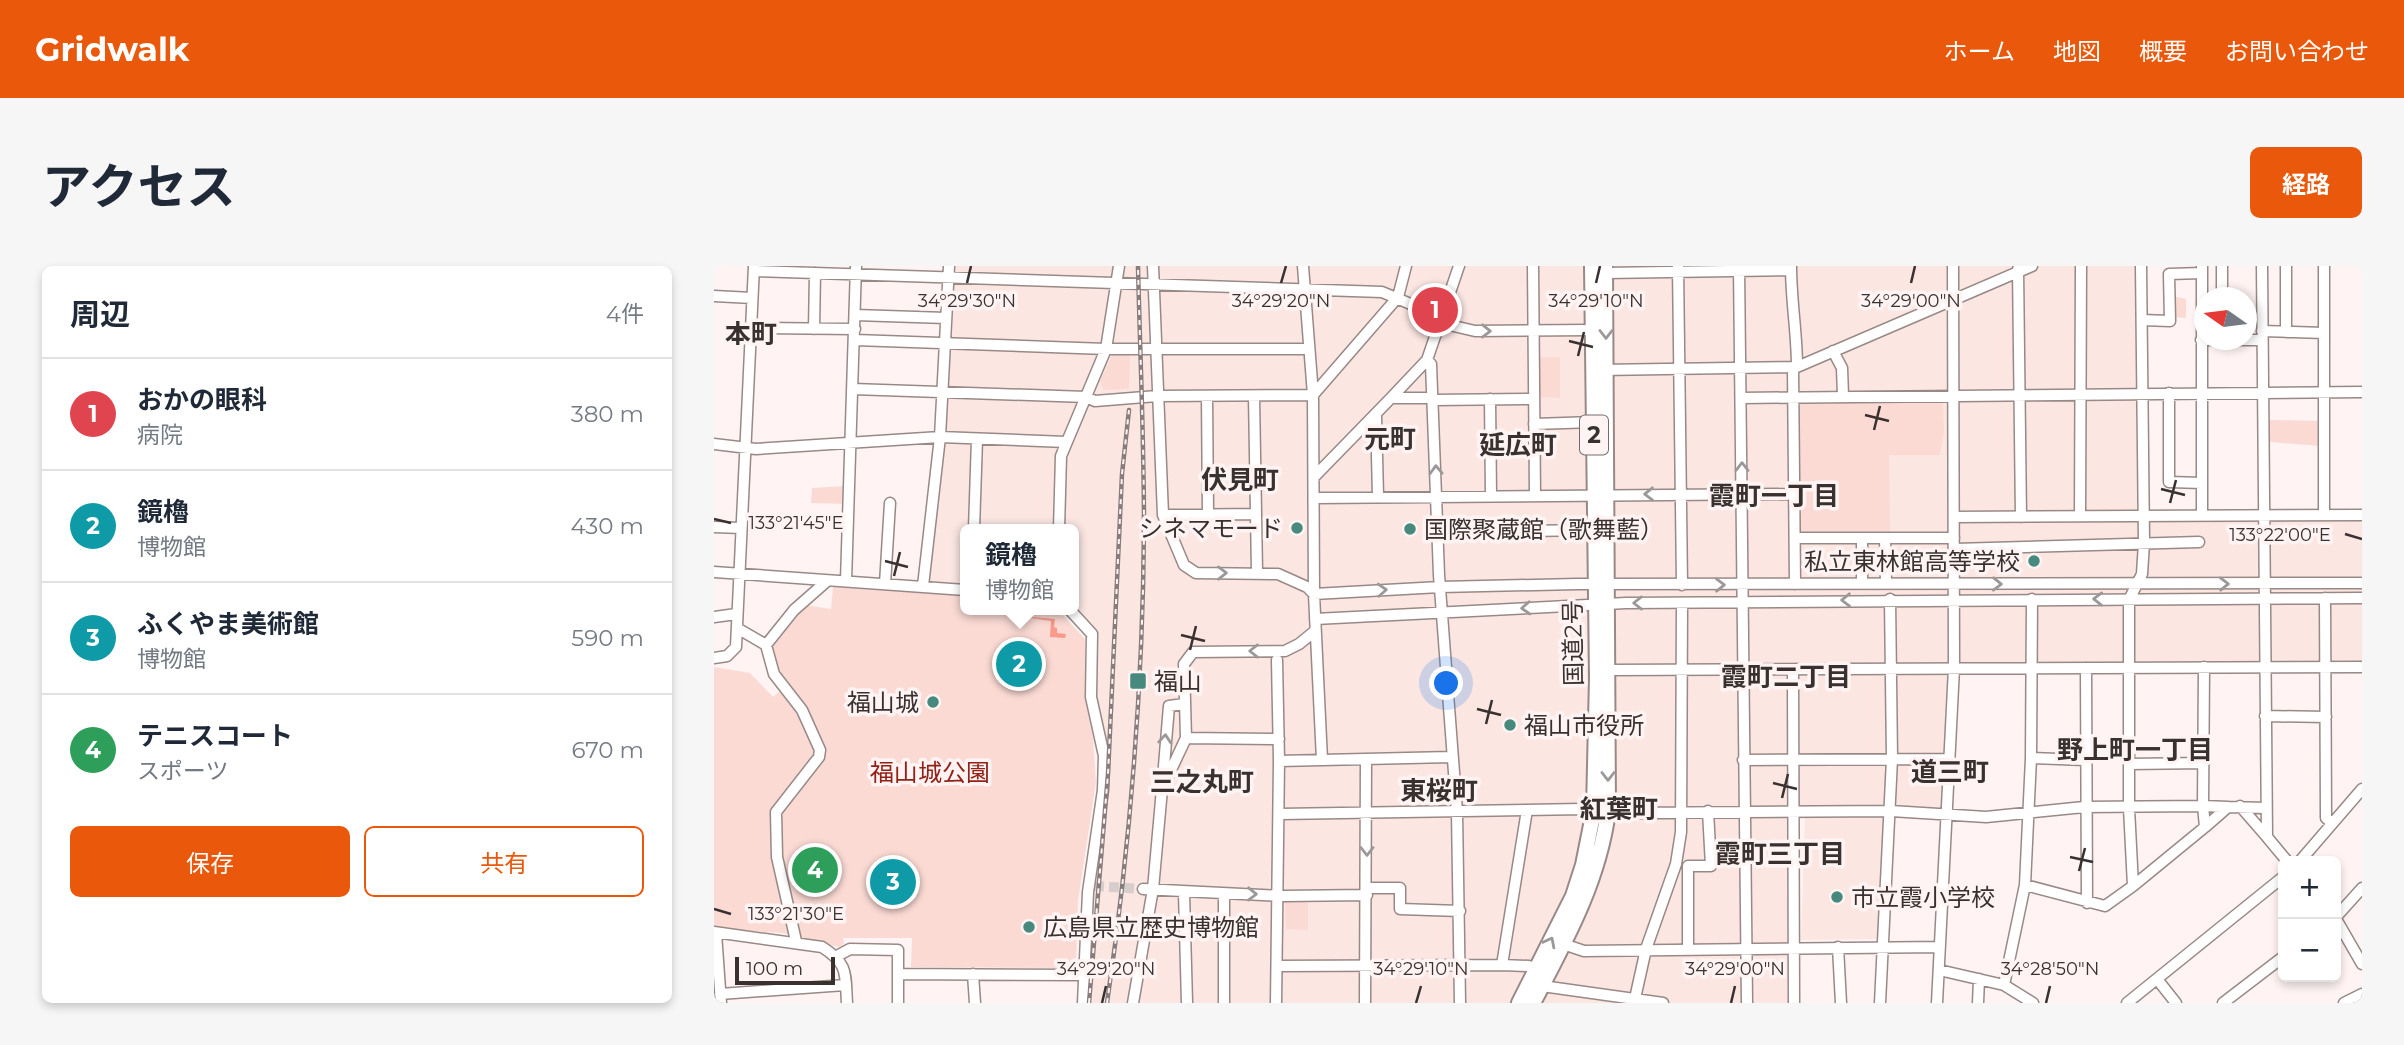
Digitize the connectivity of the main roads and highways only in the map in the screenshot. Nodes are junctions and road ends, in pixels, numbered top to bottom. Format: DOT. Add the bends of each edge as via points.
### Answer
graph roads {
  1 [pos="1601,268"];
  2 [pos="1599,370"];
  3 [pos="1600,495"];
  4 [pos="1601,585"];
  5 [pos="1601,604"];
  6 [pos="1601,810"];
  7 [pos="1519,1003"];
  8 [pos="1533,1003"];
  1 -- 2 [label="highway, 国道2号 / 2, one-way"];
  1 -- 2 [label="highway, 国道2号 / 2" via="1592,330"];
  2 -- 3 [label="highway, 国道2号 / 2"];
  2 -- 3 [label="highway, 国道2号 / 2" via="1594,422"];
  3 -- 4 [label="highway, 国道2号 / 2"];
  3 -- 4 [label="highway, 国道2号 / 2" via="1594,530"];
  4 -- 5 [label="highway, 国道2号 / 2"];
  5 -- 6 [label="highway, 国道2号 / 2"];
  5 -- 6 [label="highway, 国道2号 / 2, one-way" via="1609,670"];
  7 -- 6 [label="highway, 国道2号 / 2, one-way" via="1576,888"];
  6 -- 8 [label="highway, 国道2号 / 2" via="1598,862"];
}
